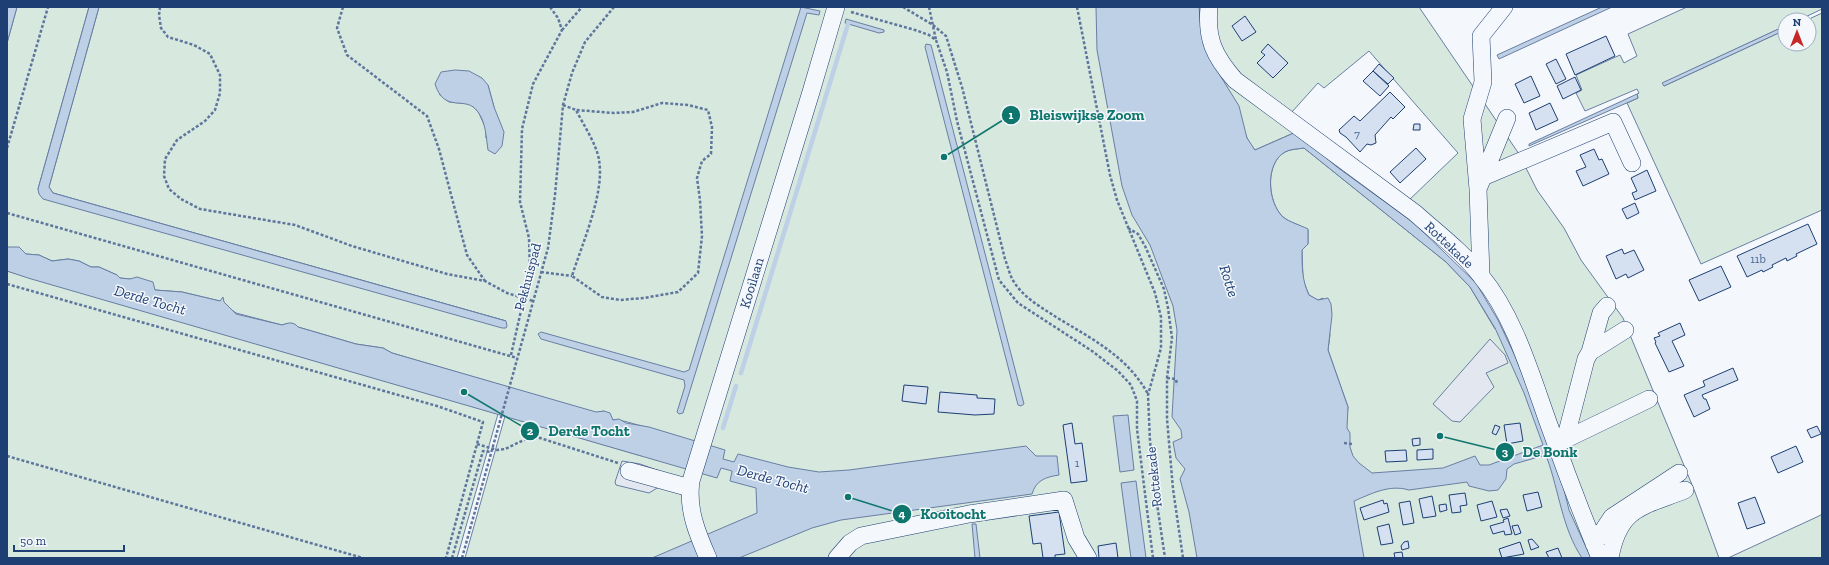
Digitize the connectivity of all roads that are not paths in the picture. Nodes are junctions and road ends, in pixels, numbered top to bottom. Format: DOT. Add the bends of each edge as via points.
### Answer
graph roads {
  1 [pos="836,7"];
  2 [pos="1209,7"];
  3 [pos="1504,7"];
  4 [pos="1507,118"];
  5 [pos="1632,163"];
  6 [pos="1480,183"];
  7 [pos="1481,275"];
  8 [pos="1607,306"];
  9 [pos="1625,330"];
  10 [pos="1590,352"];
  11 [pos="1649,398"];
  12 [pos="1560,442"];
  13 [pos="628,472"];
  14 [pos="1679,473"];
  15 [pos="691,481"];
  16 [pos="1685,490"];
  17 [pos="1597,551"];
  18 [pos="708,558"];
  19 [pos="837,558"];
  20 [pos="1088,558"];
  21 [pos="1610,558"];
  1 -- 15 [label="street, Kooilaan"];
  2 -- 7 [label="street, Rottekade" via="1209,33 1213,49 1234,80 1415,213"];
  3 -- 6 [label="street" via="1481,36 1484,82 1472,119"];
  4 -- 6 [label="street"];
  5 -- 6 [label="street" via="1613,122"];
  6 -- 7 [label="street"];
  7 -- 12 [label="street, Rottekade" via="1506,316"];
  8 -- 10 [label="street"];
  9 -- 10 [label="street"];
  10 -- 12 [label="street"];
  11 -- 12 [label="street"];
  12 -- 17 [label="street, Rottekade"];
  13 -- 15 [label="street"];
  14 -- 17 [label="street" via="1612,517"];
  15 -- 18 [label="street, Kooilaan" via="692,517"];
  16 -- 21 [label="street" via="1637,509 1627,517 1619,527"];
  19 -- 20 [label="street" via="850,543 861,536 969,514 1064,500 1076,538"];
}
